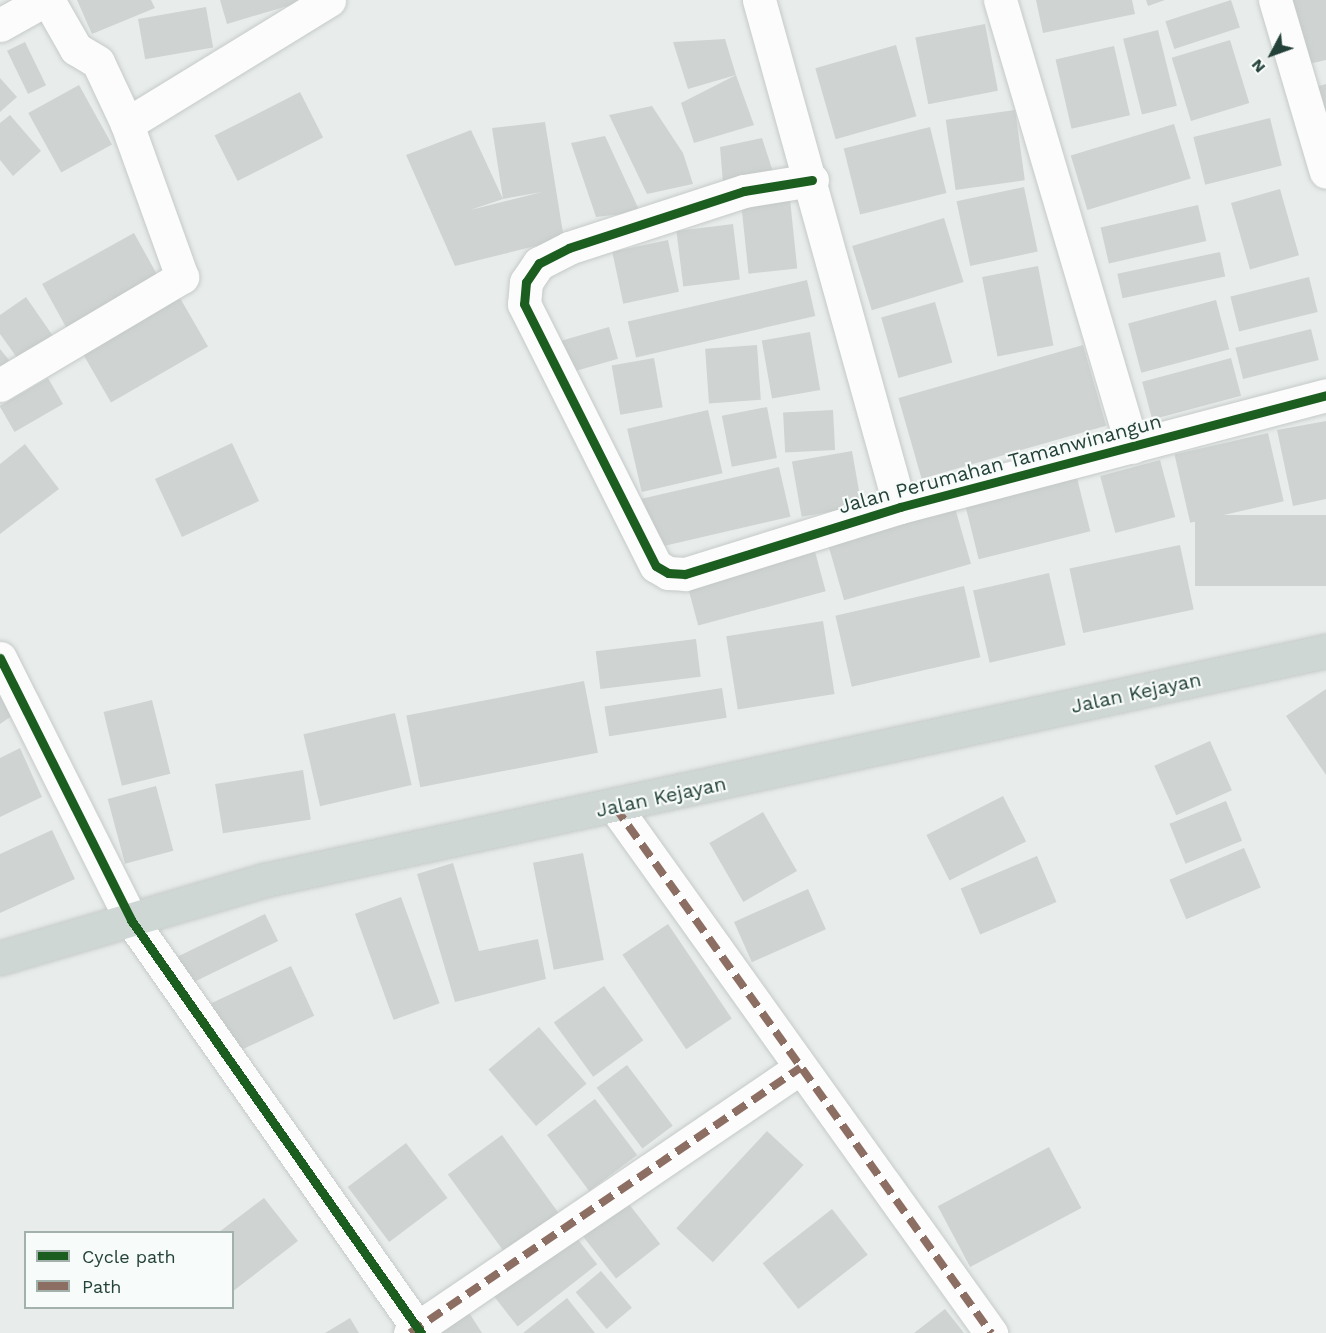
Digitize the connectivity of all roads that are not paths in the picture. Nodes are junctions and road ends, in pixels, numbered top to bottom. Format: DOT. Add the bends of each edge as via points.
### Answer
graph roads {
  1 [pos="46,0"];
  2 [pos="329,0"];
  3 [pos="759,0"];
  4 [pos="1000,0"];
  5 [pos="1275,0"];
  6 [pos="0,25"];
  7 [pos="127,124"];
  8 [pos="1326,172"];
  9 [pos="812,180"];
  10 [pos="0,385"];
  11 [pos="1326,395"];
  12 [pos="1132,447"];
  13 [pos="900,507"];
  14 [pos="1326,651"];
  15 [pos="0,658"];
  16 [pos="615,807"];
  17 [pos="130,920"];
  18 [pos="0,958"];
  19 [pos="801,1068"];
  20 [pos="416,1331"];
  21 [pos="991,1333"];
  1 -- 6 [label="street"];
  1 -- 7 [label="street" via="76,49 98,62"];
  2 -- 7 [label="street"];
  3 -- 9 [label="street, Jalan Perumahan Tamanwinangun"];
  4 -- 12 [label="street, Jalan Perumahan Tamanwinangun"];
  5 -- 8 [label="street"];
  7 -- 10 [label="street" via="181,282"];
  9 -- 13 [label="street, Jalan Perumahan Tamanwinangun"];
  9 -- 13 [label="street, Jalan Perumahan Tamanwinangun" via="744,191 569,248 539,263 526,282 524,304 656,566 685,574"];
  11 -- 12 [label="street, Jalan Perumahan Tamanwinangun"];
  12 -- 13 [label="street, Jalan Perumahan Tamanwinangun"];
  14 -- 16 [label="main road, Jalan Kejayan"];
  15 -- 17 [label="street"];
  16 -- 17 [label="main road, Jalan Kejayan" via="266,880"];
  16 -- 19 [label="street"];
  17 -- 18 [label="main road, Jalan Kejayan"];
  17 -- 20 [label="street"];
  19 -- 20 [label="street"];
  19 -- 21 [label="street"];
}
